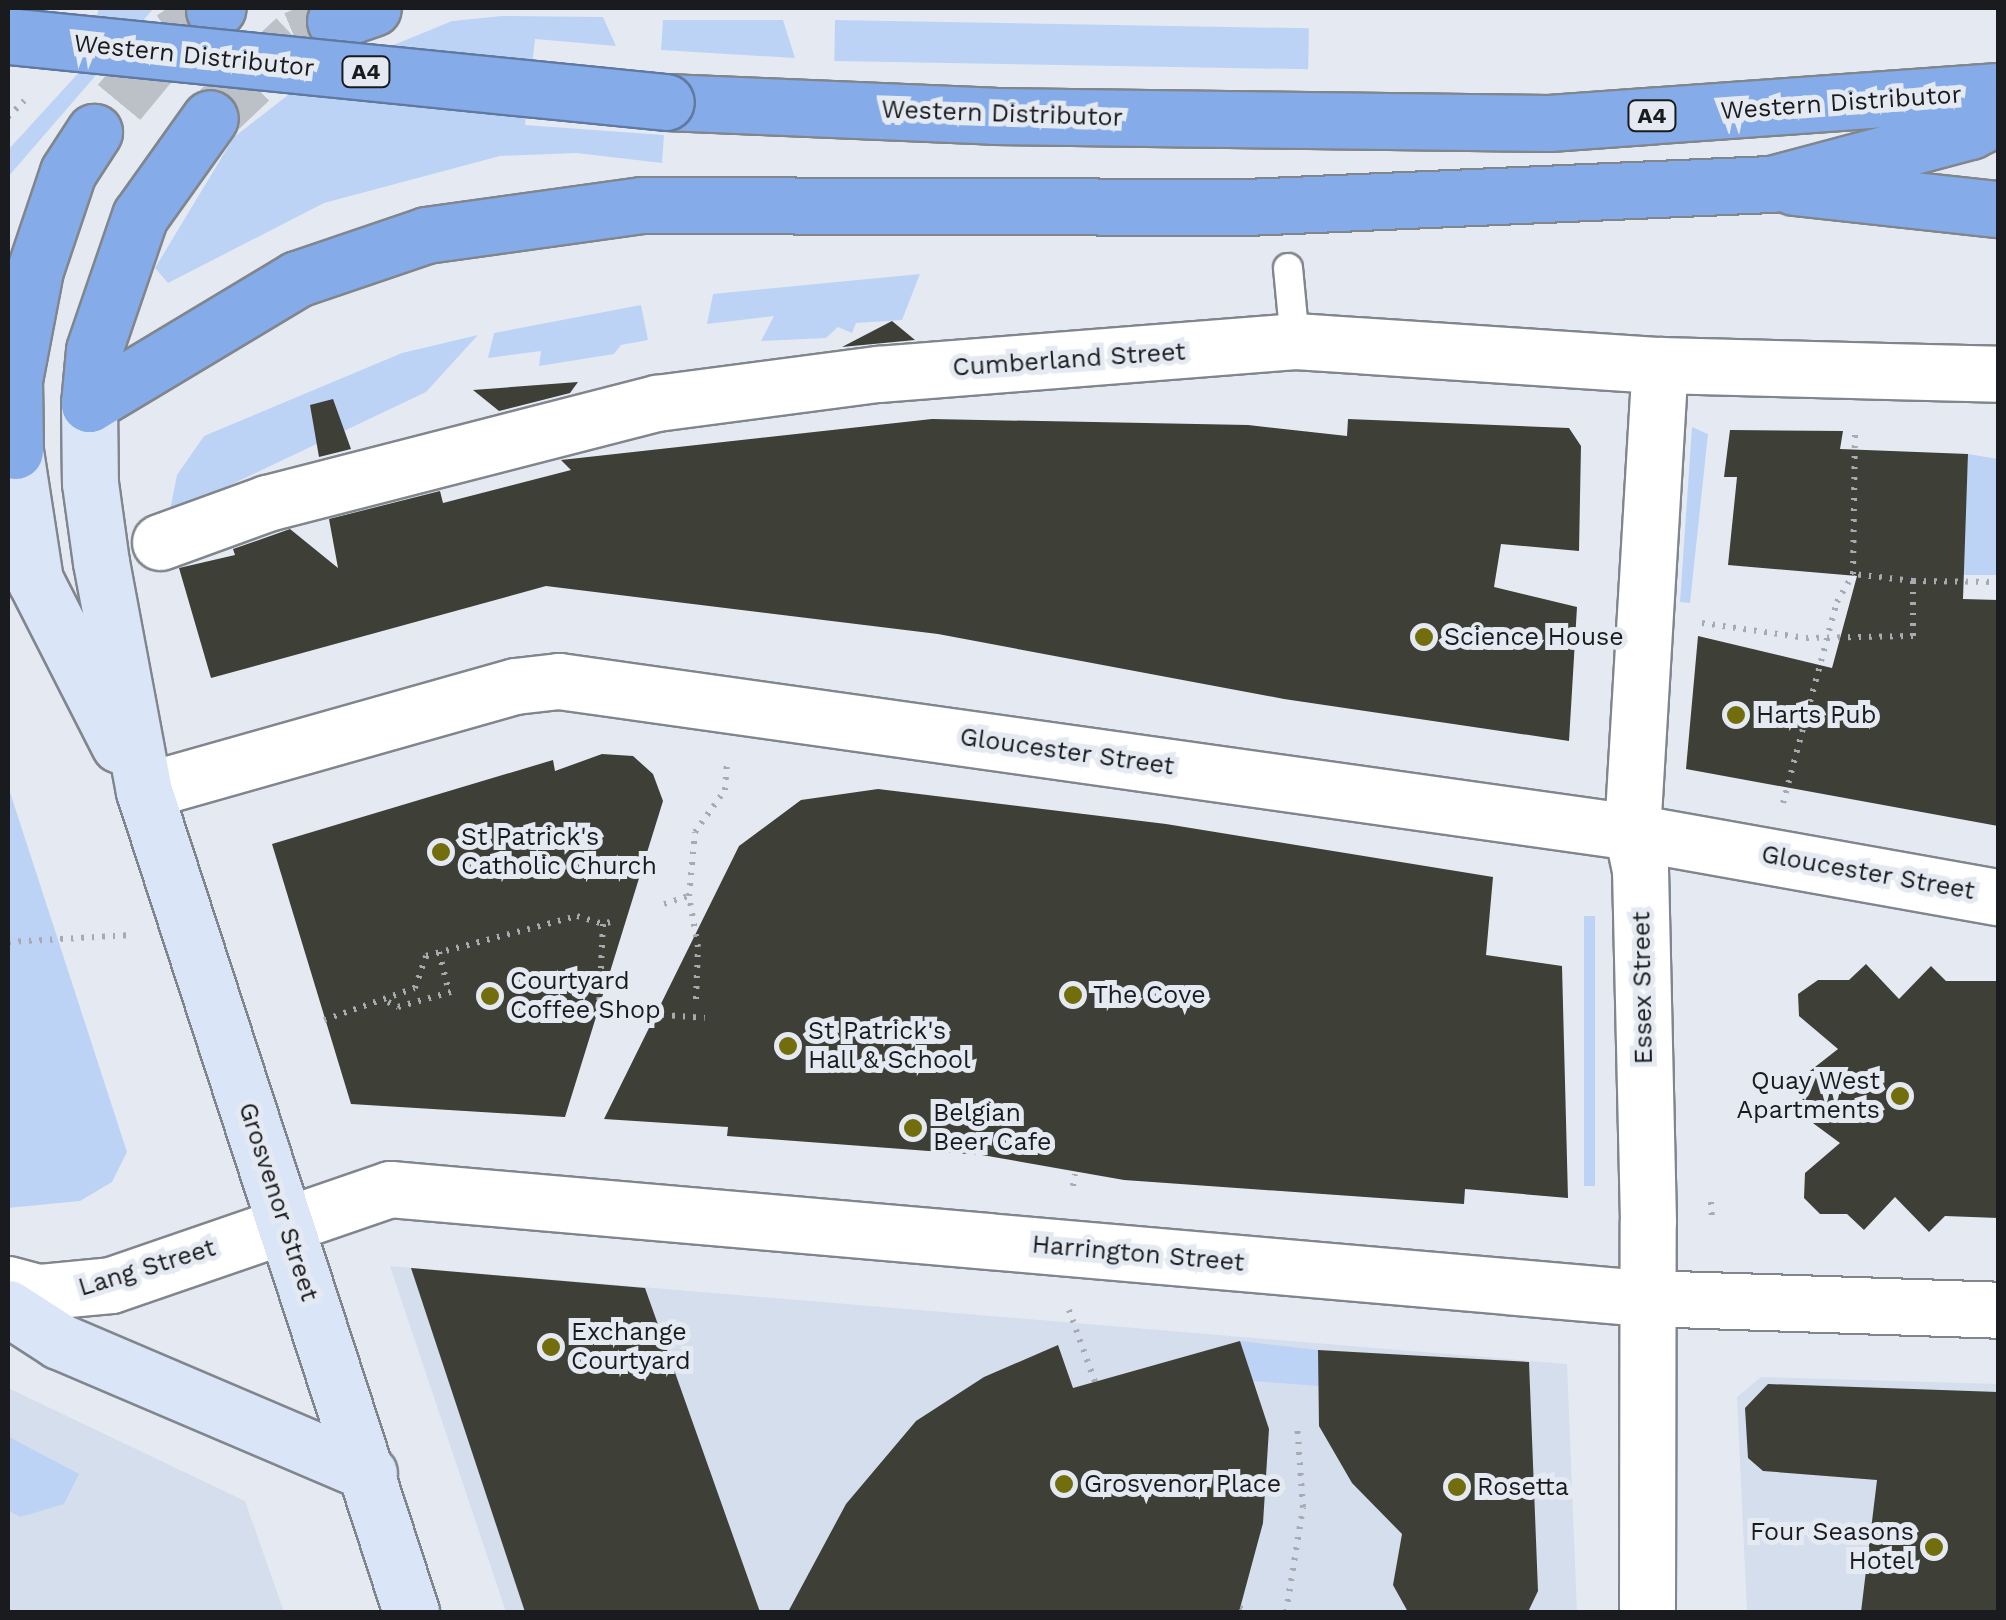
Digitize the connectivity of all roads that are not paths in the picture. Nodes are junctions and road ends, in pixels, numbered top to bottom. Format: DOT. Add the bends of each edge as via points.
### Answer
graph roads {
  1 [pos="8,36"];
  2 [pos="1998,91"];
  3 [pos="1998,117"];
  4 [pos="210,118"];
  5 [pos="1998,175"];
  6 [pos="1771,184"];
  7 [pos="1910,204"];
  8 [pos="1998,209"];
  9 [pos="8,233"];
  10 [pos="1288,268"];
  11 [pos="1295,342"];
  12 [pos="1660,365"];
  13 [pos="1998,374"];
  14 [pos="89,404"];
  15 [pos="11,453"];
  16 [pos="160,542"];
  17 [pos="144,791"];
  18 [pos="1632,832"];
  19 [pos="1998,896"];
  20 [pos="284,1225"];
  21 [pos="8,1284"];
  22 [pos="1644,1298"];
  23 [pos="8,1308"];
  24 [pos="1998,1310"];
  25 [pos="368,1473"];
  26 [pos="410,1612"];
  27 [pos="1647,1612"];
  1 -- 2 [label="highway, Western Distributor / A4, bridge" via="666,102 994,116 1550,124"];
  3 -- 6 [label="highway" via="1970,131"];
  4 -- 14 [label="highway" via="140,216 94,350"];
  5 -- 7 [label="highway"];
  6 -- 7 [label="highway"];
  6 -- 14 [label="highway" via="1246,207 642,204 426,235 359,256 297,279"];
  7 -- 8 [label="highway"];
  9 -- 15 [label="highway" via="106,117 68,172 35,270 14,380"];
  10 -- 11 [label="lane"];
  11 -- 12 [label="street, Cumberland Street"];
  11 -- 16 [label="street, Cumberland Street" via="878,374 657,403 267,502"];
  12 -- 13 [label="street, Cumberland Street"];
  12 -- 18 [label="street, Essex Street"];
  14 -- 15 [label="main road"];
  14 -- 17 [label="main road, Grosvenor Street" via="101,562"];
  15 -- 17 [label="main road, Grosvenor Street" via="36,580"];
  17 -- 18 [label="street, Gloucester Street" via="515,686 559,680"];
  17 -- 20 [label="main road, Grosvenor Street"];
  18 -- 19 [label="street, Gloucester Street"];
  18 -- 22 [label="street, Essex Street" via="1640,870"];
  20 -- 21 [label="street, Lang Street" via="94,1288 38,1292"];
  20 -- 22 [label="street, Harrington Street" via="390,1189"];
  20 -- 25 [label="main road, Grosvenor Street"];
  22 -- 24 [label="street, Harrington Street"];
  22 -- 27 [label="street, Essex Street"];
  23 -- 25 [label="main road" via="59,1340"];
  25 -- 26 [label="main road, Grosvenor Street"];
}
